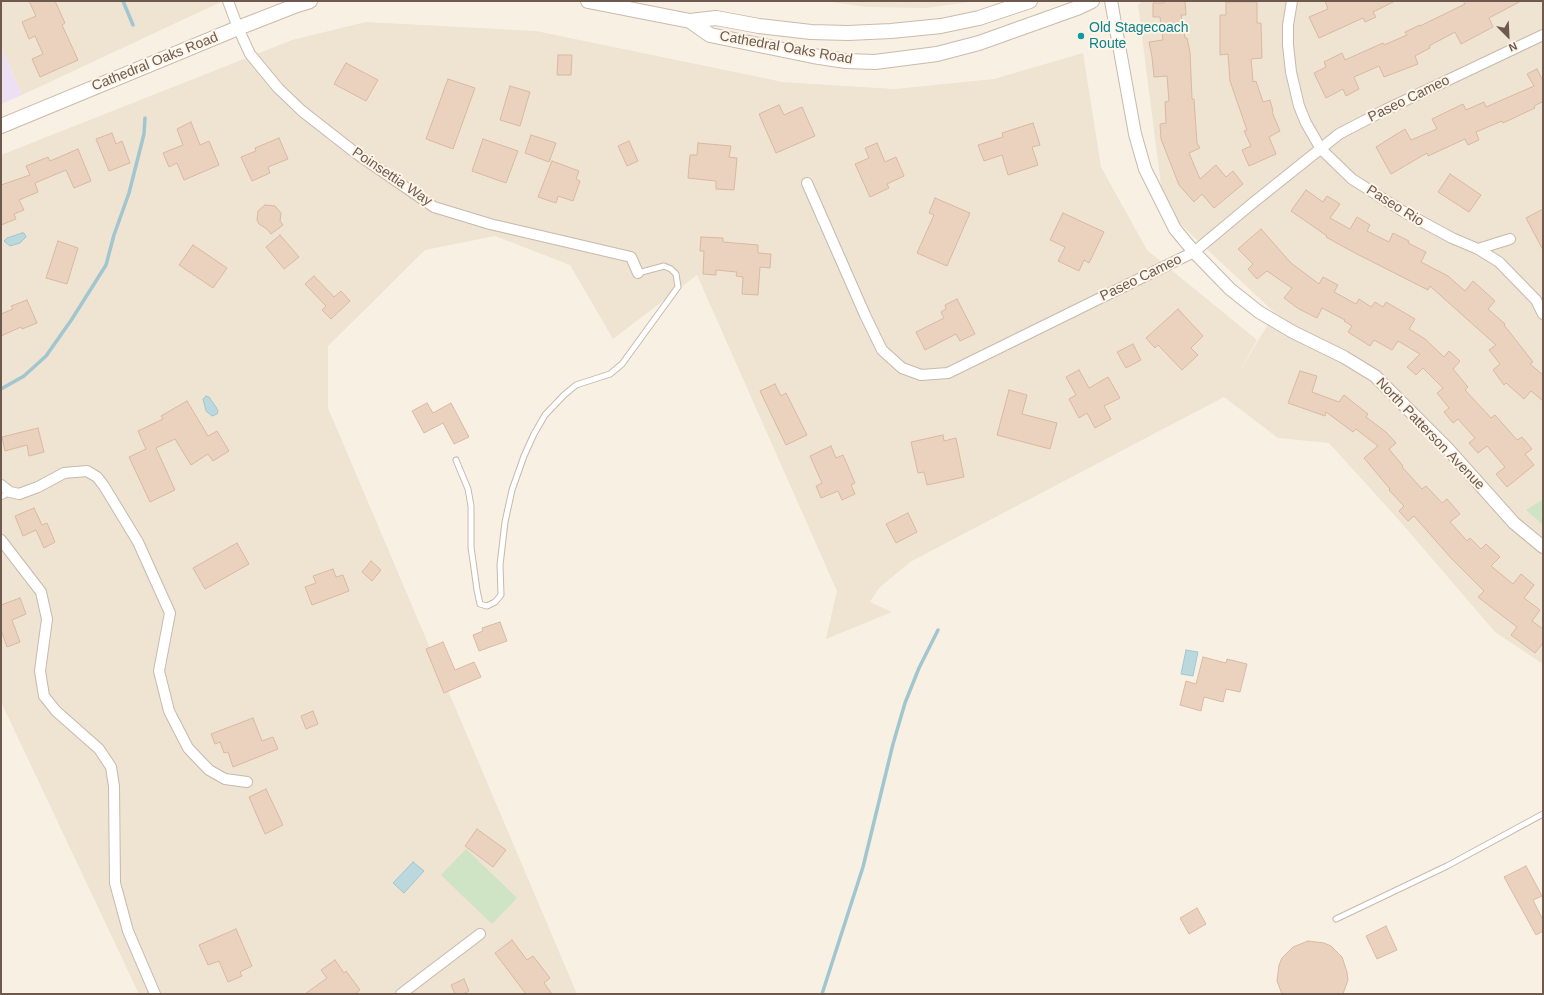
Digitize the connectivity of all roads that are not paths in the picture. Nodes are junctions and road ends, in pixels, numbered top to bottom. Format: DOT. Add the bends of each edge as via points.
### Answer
graph roads {
  1 [pos="228,1"];
  2 [pos="310,1"];
  3 [pos="588,1"];
  4 [pos="1030,1"];
  5 [pos="1092,1"];
  6 [pos="1112,1"];
  7 [pos="1292,1"];
  8 [pos="690,21"];
  9 [pos="238,28"];
  10 [pos="1543,35"];
  11 [pos="1,126"];
  12 [pos="1321,149"];
  13 [pos="807,183"];
  14 [pos="1510,239"];
  15 [pos="1478,249"];
  16 [pos="1194,252"];
  17 [pos="638,273"];
  18 [pos="1543,314"];
  19 [pos="456,460"];
  20 [pos="1,485"];
  21 [pos="5,495"];
  22 [pos="1,540"];
  23 [pos="1543,548"];
  24 [pos="247,782"];
  25 [pos="1543,814"];
  26 [pos="1336,919"];
  27 [pos="480,934"];
  28 [pos="154,994"];
  29 [pos="401,994"];
  1 -- 9 [label="street, Poinsettia Way"];
  2 -- 9 [label="main road, Cathedral Oaks Road"];
  3 -- 8 [label="main road, Cathedral Oaks Road"];
  4 -- 8 [label="main road, Cathedral Oaks Road" via="979,18 891,32 811,32 716,18"];
  5 -- 8 [label="main road, Cathedral Oaks Road" via="980,43 937,54 875,62 814,56 710,35"];
  6 -- 16 [label="street, North Patterson Avenue" via="1135,134 1145,168 1175,228"];
  7 -- 12 [label="street, Paseo Rio" via="1288,45 1292,72 1299,106"];
  9 -- 11 [label="main road, Cathedral Oaks Road"];
  9 -- 17 [label="street, Poinsettia Way" via="250,54 302,112 434,207 490,224 631,257"];
  10 -- 12 [label="street, Paseo Cameo" via="1385,110 1339,134"];
  12 -- 15 [label="street, Paseo Rio" via="1352,179 1428,226"];
  12 -- 16 [label="street, Paseo Cameo"];
  13 -- 16 [label="street, Paseo Cameo" via="882,350 902,368 921,375 948,373"];
  14 -- 15 [label="street"];
  15 -- 18 [label="street, Paseo Rio" via="1499,262 1536,300"];
  16 -- 23 [label="street, North Patterson Avenue" via="1230,289 1259,312 1375,376 1447,448 1514,523"];
  17 -- 19 [label="lane" via="664,266 671,268 676,274 678,287 622,364 610,374 576,385 545,415 524,456 512,490 500,565 501,595 487,606 480,604 471,547 471,506"];
  20 -- 21 [label="street"];
  21 -- 24 [label="street" via="19,494 38,487 64,473 87,471 97,477 138,542 170,613 159,671 169,711 188,748 209,770 225,779"];
  22 -- 28 [label="street" via="41,592 47,619 40,671 44,696 56,711 99,749 111,767 114,786 115,883 128,931"];
  25 -- 26 [label="lane" via="1447,866"];
  27 -- 29 [label="street"];
}
